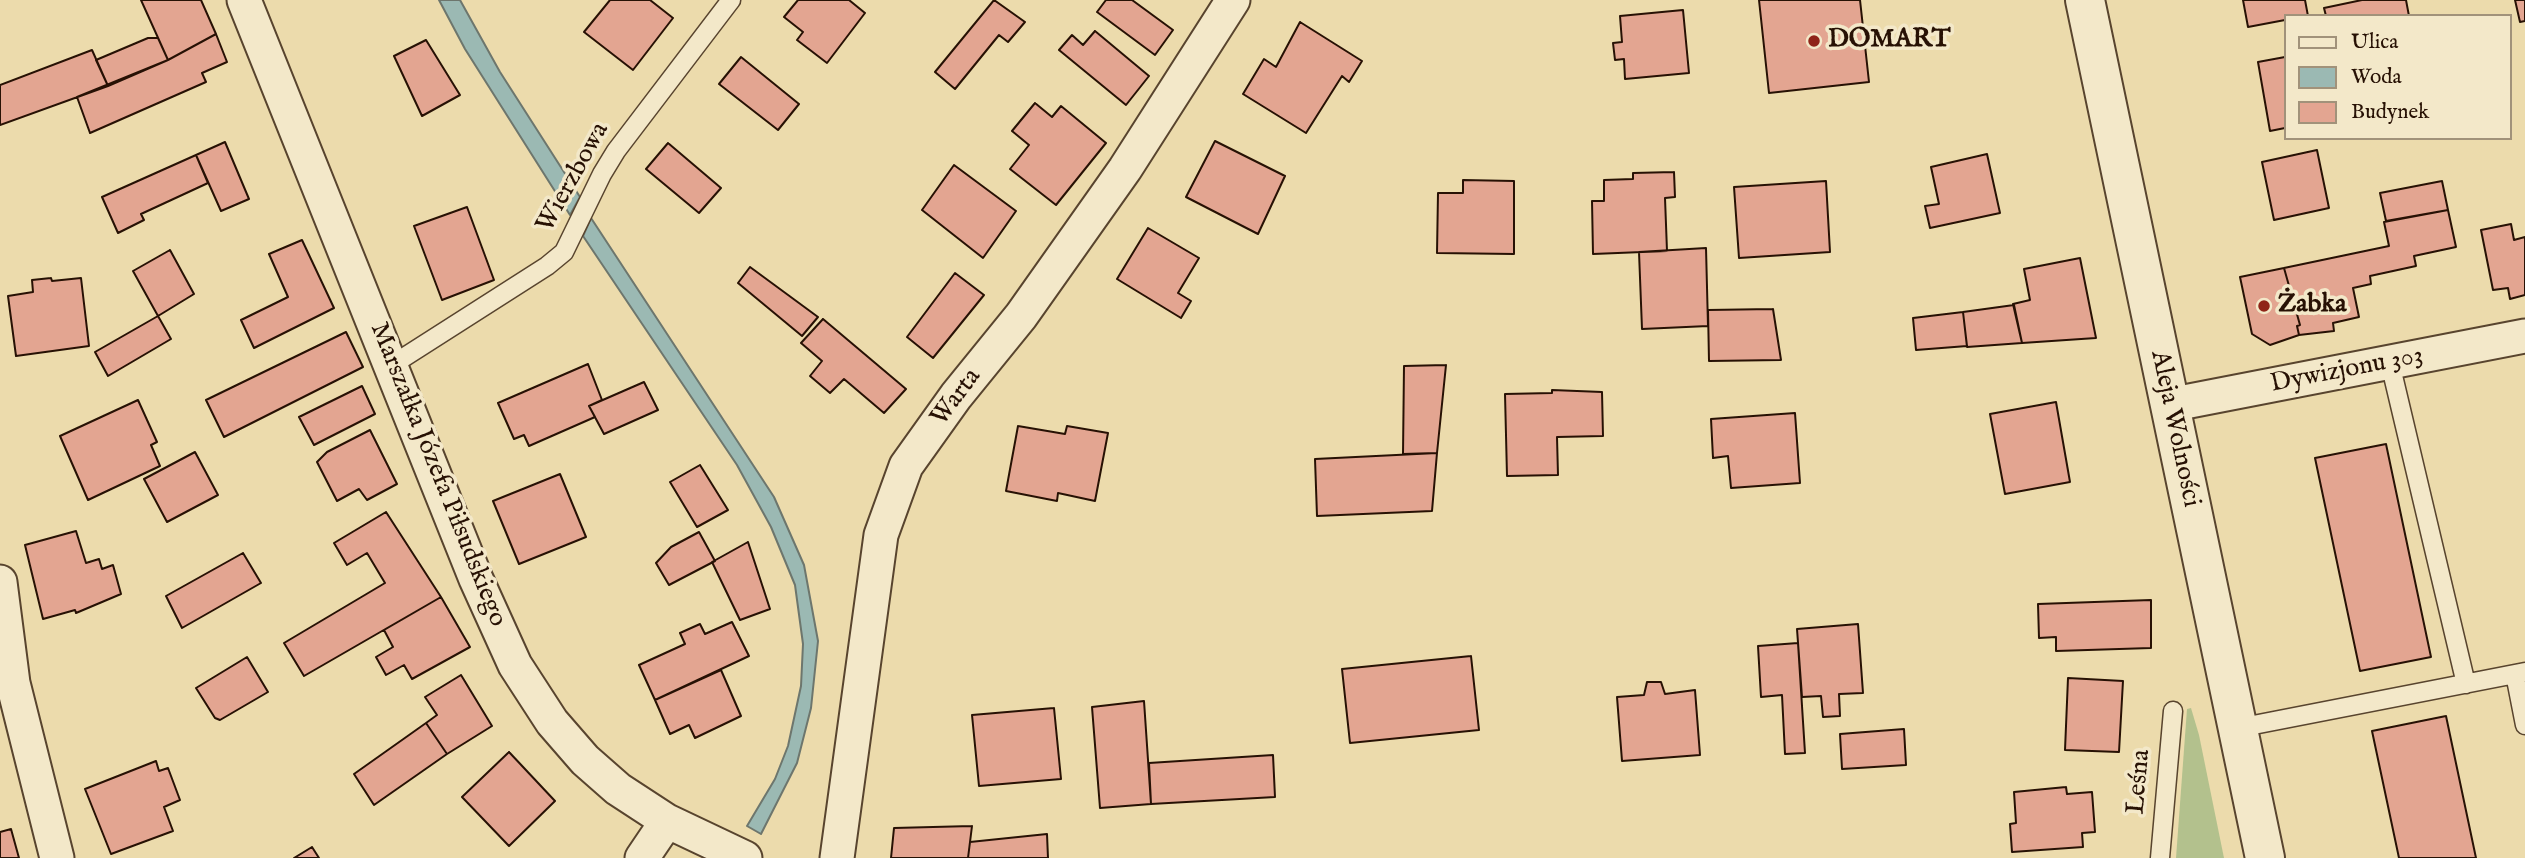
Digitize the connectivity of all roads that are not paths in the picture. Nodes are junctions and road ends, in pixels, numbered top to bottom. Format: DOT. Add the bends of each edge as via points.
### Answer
graph roads {
  1 [pos="244,0"];
  2 [pos="731,0"];
  3 [pos="1233,0"];
  4 [pos="2085,0"];
  5 [pos="2525,336"];
  6 [pos="2390,363"];
  7 [pos="392,365"];
  8 [pos="2169,405"];
  9 [pos="0,582"];
  10 [pos="2520,673"];
  11 [pos="2466,684"];
  12 [pos="2174,711"];
  13 [pos="2525,725"];
  14 [pos="2238,728"];
  15 [pos="667,821"];
  16 [pos="57,858"];
  17 [pos="642,858"];
  18 [pos="745,858"];
  19 [pos="837,858"];
  20 [pos="2160,858"];
  21 [pos="2265,858"];
  1 -- 7 [label="street, Marszałka Józefa Piłsudskiego"];
  2 -- 7 [label="lane, Wierzbowa" via="636,122 602,174 565,251"];
  3 -- 19 [label="street, Warta" via="1125,169 1021,316 906,466 881,535"];
  4 -- 8 [label="street, Aleja Wolności"];
  5 -- 6 [label="street, Dywizjonu 303"];
  6 -- 8 [label="street, Dywizjonu 303"];
  6 -- 11 [label="lane"];
  7 -- 15 [label="street, Marszałka Józefa Piłsudskiego" via="476,579 529,688 584,760"];
  8 -- 14 [label="street, Aleja Wolności"];
  9 -- 16 [label="street" via="13,683"];
  10 -- 11 [label="lane"];
  10 -- 13 [label="lane"];
  11 -- 14 [label="lane"];
  12 -- 20 [label="lane, Leśna"];
  14 -- 21 [label="street, Aleja Wolności"];
  15 -- 17 [label="street"];
  15 -- 18 [label="street, Marszałka Józefa Piłsudskiego"];
}
